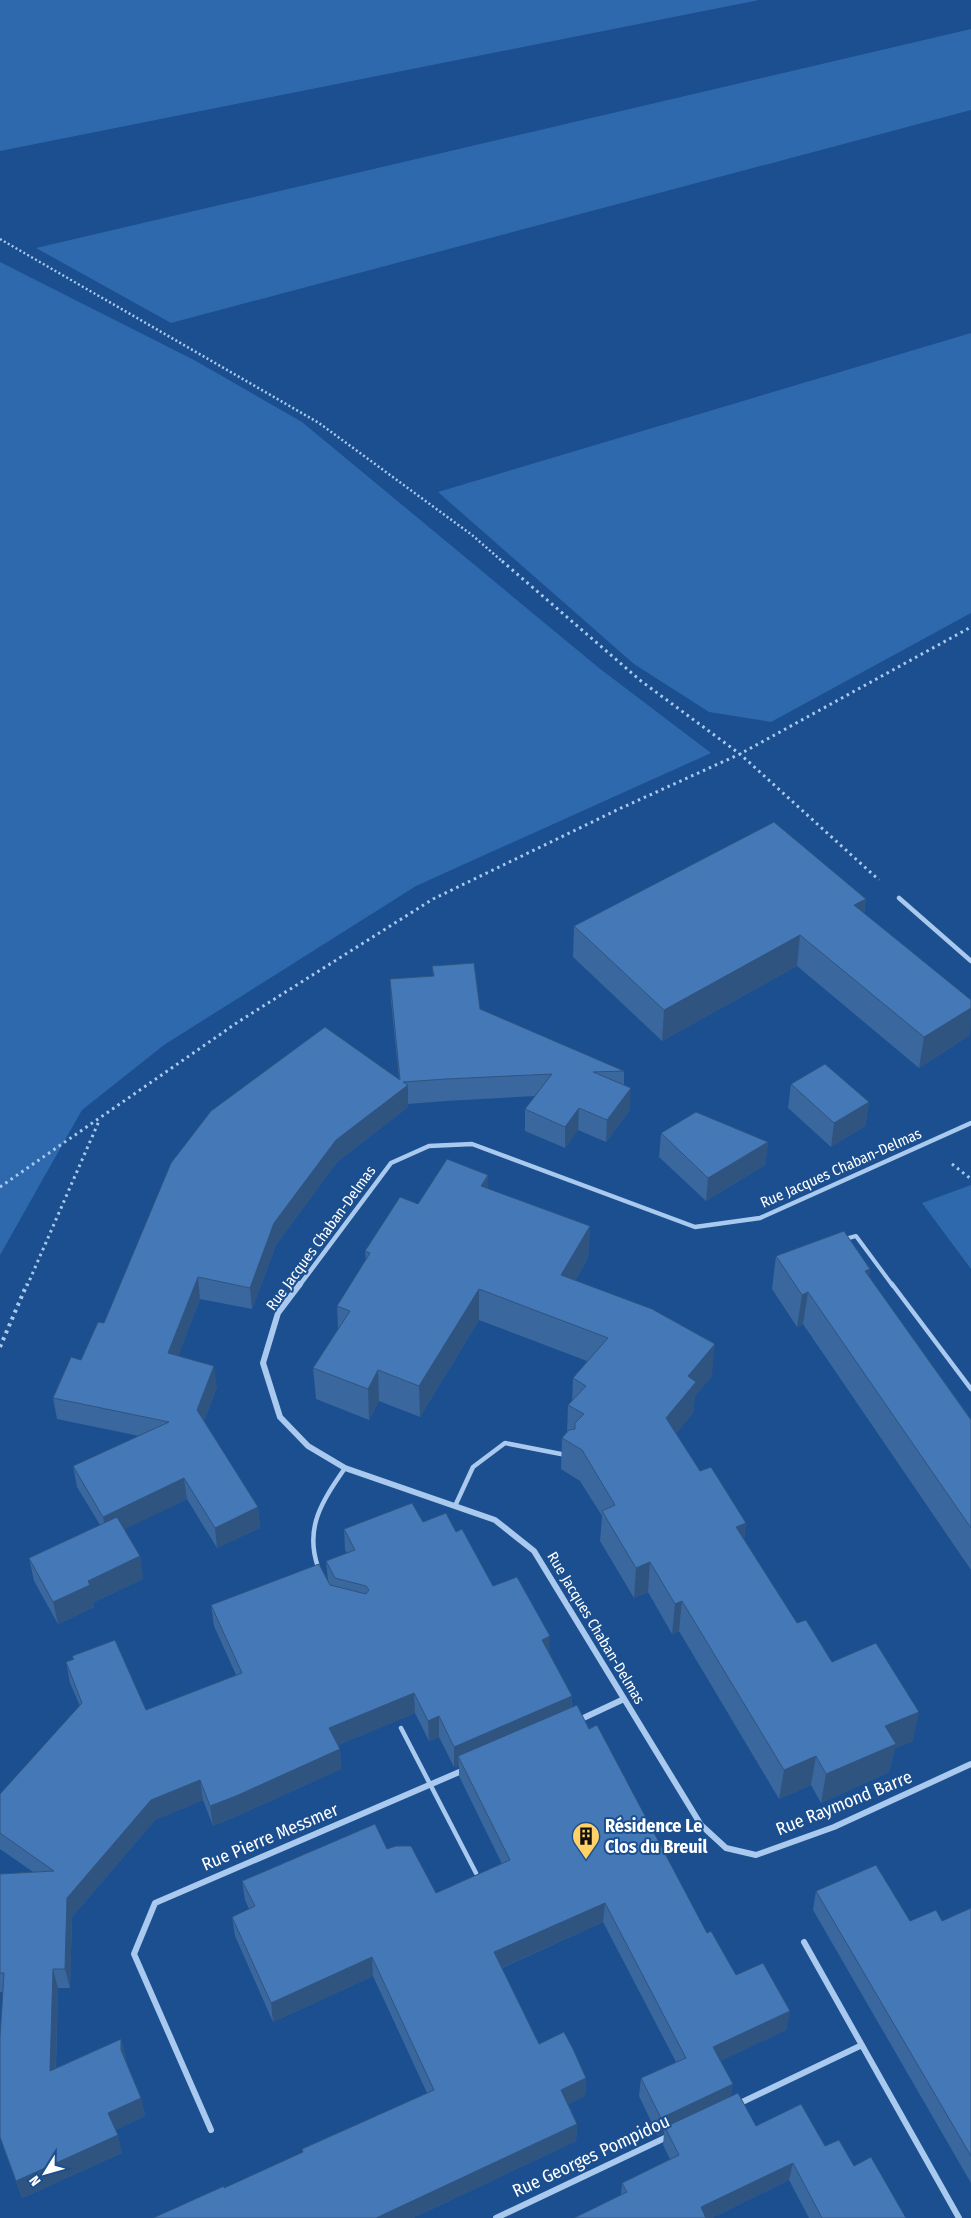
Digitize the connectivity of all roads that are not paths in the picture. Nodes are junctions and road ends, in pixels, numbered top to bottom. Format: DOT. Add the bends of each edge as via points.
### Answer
graph roads {
  1 [pos="899,898"];
  2 [pos="971,961"];
  3 [pos="971,1123"];
  4 [pos="838,1242"];
  5 [pos="971,1389"];
  6 [pos="571,1457"];
  7 [pos="345,1468"];
  8 [pos="456,1506"];
  9 [pos="319,1571"];
  10 [pos="624,1699"];
  11 [pos="569,1724"];
  12 [pos="401,1728"];
  13 [pos="971,1764"];
  14 [pos="474,1766"];
  15 [pos="430,1784"];
  16 [pos="726,1848"];
  17 [pos="476,1873"];
  18 [pos="804,1942"];
  19 [pos="862,2045"];
  20 [pos="730,2107"];
  21 [pos="212,2130"];
  22 [pos="676,2133"];
  23 [pos="496,2218"];
  24 [pos="960,2218"];
  1 -- 2 [label="street"];
  3 -- 7 [label="street, Rue Jacques Chaban-Delmas" via="760,1218 696,1227 472,1144 429,1146 391,1163 278,1313 263,1363 280,1418 308,1446"];
  4 -- 5 [label="lane" via="856,1236"];
  6 -- 8 [label="lane" via="505,1443 473,1467"];
  7 -- 8 [label="street, Rue Jacques Chaban-Delmas"];
  7 -- 9 [label="lane" via="322,1501 314,1528 312,1554"];
  8 -- 10 [label="street, Rue Jacques Chaban-Delmas" via="494,1520 534,1551"];
  10 -- 11 [label="street"];
  10 -- 16 [label="street, Rue Jacques Chaban-Delmas" via="701,1825"];
  12 -- 15 [label="lane"];
  13 -- 16 [label="street, Rue Raymond Barre" via="834,1826 756,1855"];
  14 -- 15 [label="street, Rue Pierre Messmer"];
  15 -- 17 [label="lane"];
  15 -- 21 [label="street, Rue Pierre Messmer" via="155,1903 134,1954"];
  18 -- 19 [label="street"];
  19 -- 20 [label="street"];
  19 -- 24 [label="street"];
  22 -- 23 [label="street, Rue Georges Pompidou"];
}
